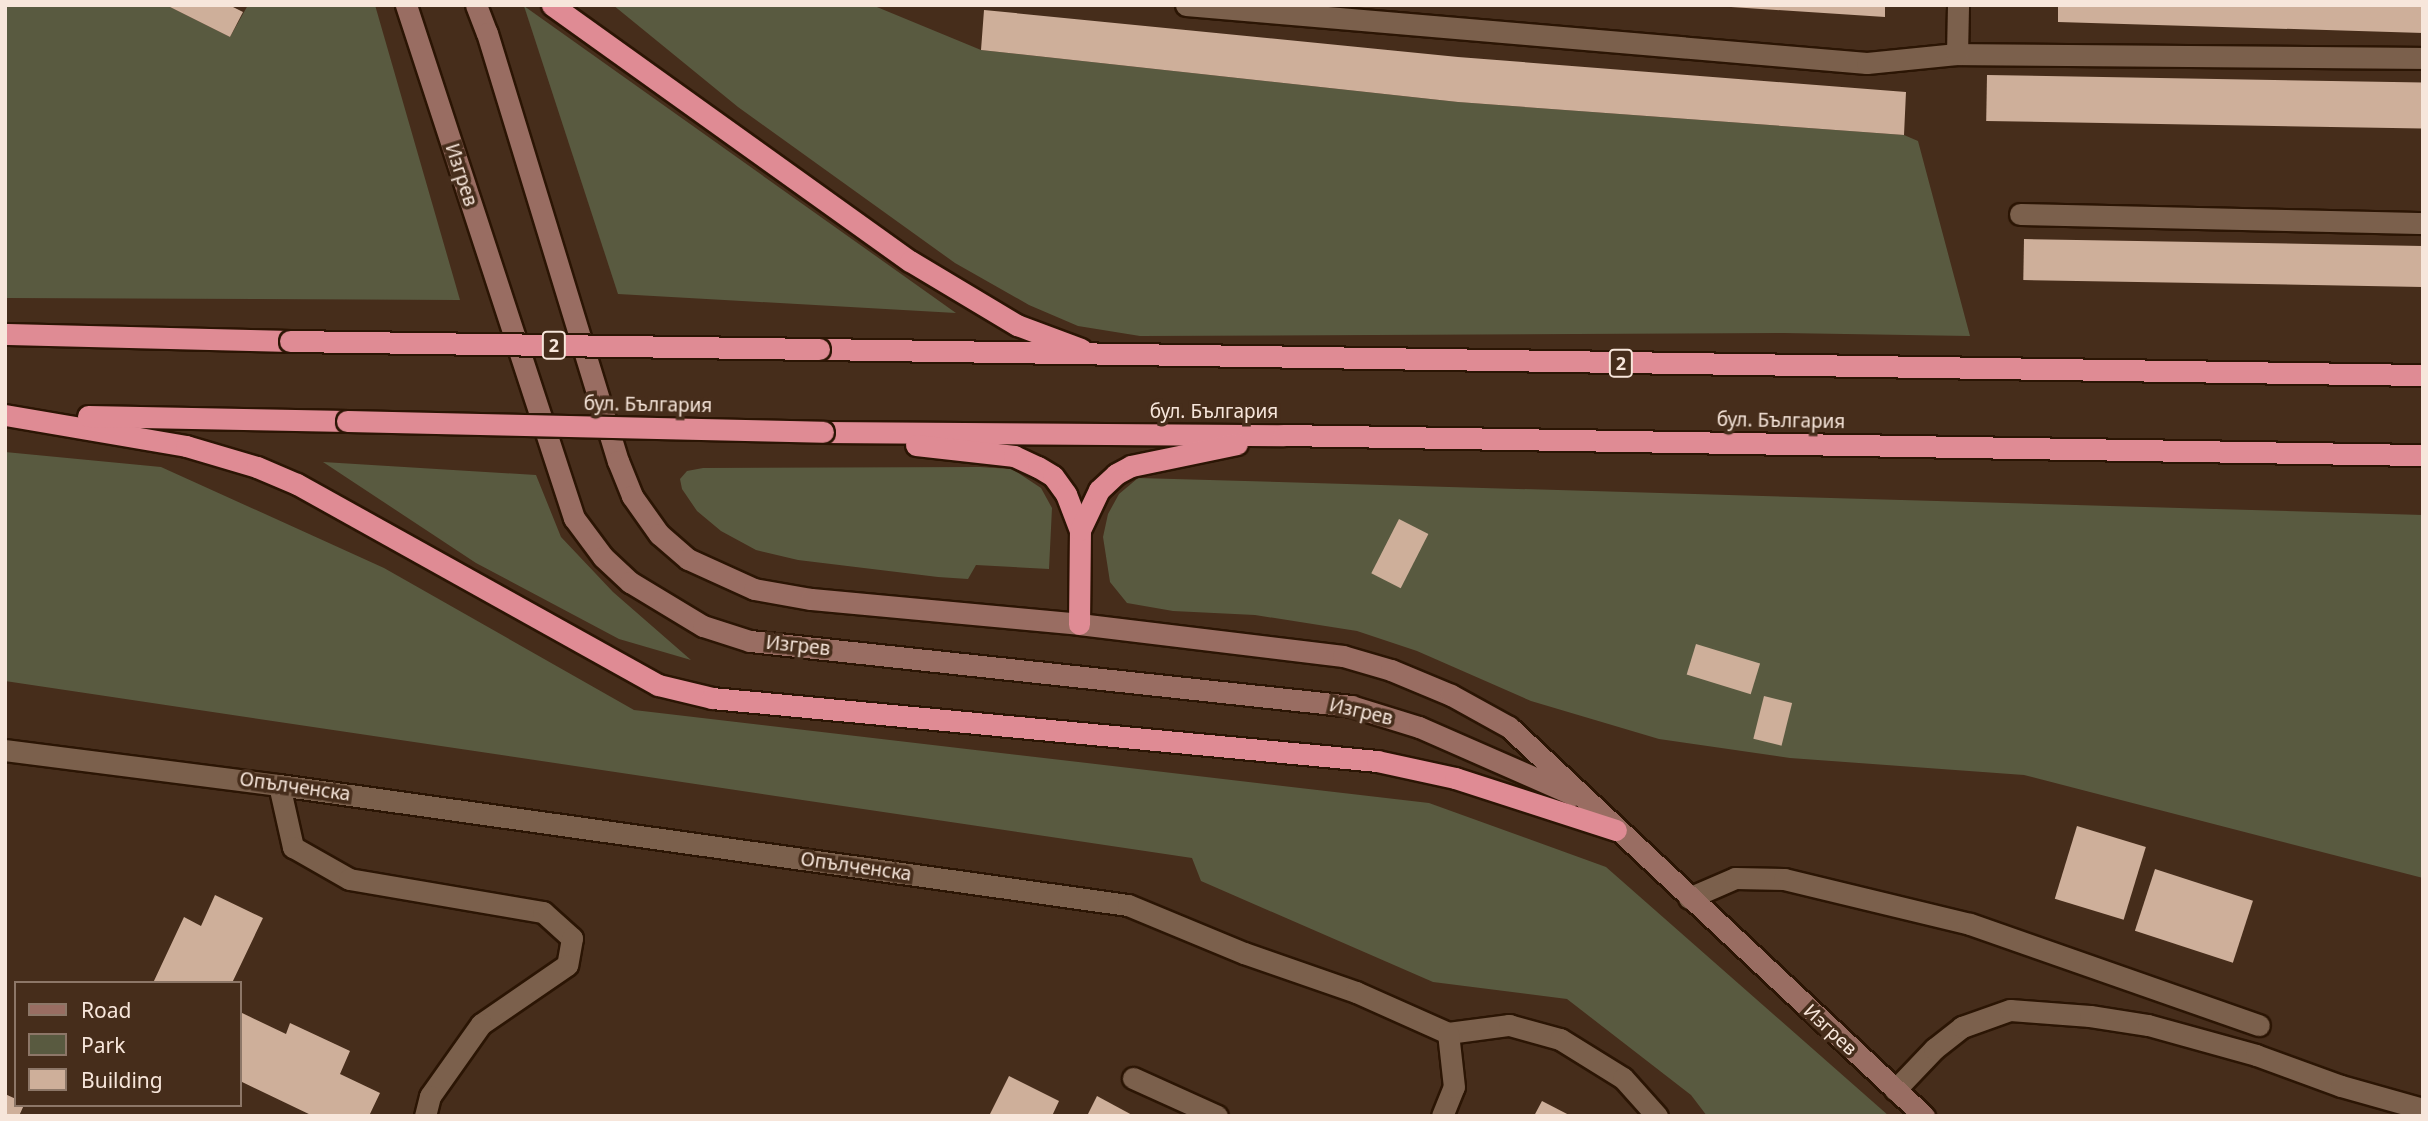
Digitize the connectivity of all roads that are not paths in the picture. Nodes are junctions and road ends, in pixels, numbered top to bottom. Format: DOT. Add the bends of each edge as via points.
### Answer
graph roads {
  1 [pos="406,5"];
  2 [pos="476,5"];
  3 [pos="552,5"];
  4 [pos="1186,5"];
  5 [pos="1958,5"];
  6 [pos="1957,54"];
  7 [pos="2423,58"];
  8 [pos="2020,214"];
  9 [pos="2423,223"];
  10 [pos="5,334"];
  11 [pos="1097,354"];
  12 [pos="2423,375"];
  13 [pos="5,414"];
  14 [pos="823,432"];
  15 [pos="1283,435"];
  16 [pos="2423,455"];
  17 [pos="1080,530"];
  18 [pos="1079,624"];
  19 [pos="5,750"];
  20 [pos="279,785"];
  21 [pos="1585,800"];
  22 [pos="1616,830"];
  23 [pos="1689,898"];
  24 [pos="2259,1025"];
  25 [pos="1448,1033"];
  26 [pos="1133,1078"];
  27 [pos="1895,1090"];
  28 [pos="2423,1109"];
  29 [pos="425,1116"];
  30 [pos="1217,1116"];
  31 [pos="1442,1116"];
  32 [pos="1657,1116"];
  33 [pos="1924,1116"];
  1 -- 21 [label="main road, Изгрев" via="575,518 603,557 630,582 703,626 750,641 1351,706 1419,727"];
  2 -- 18 [label="main road, Изгрев" via="618,461 632,496 659,534 688,559 754,589 811,599"];
  3 -- 11 [label="highway" via="910,261 1017,325"];
  4 -- 6 [label="street" via="1867,63"];
  5 -- 6 [label="street"];
  6 -- 7 [label="street"];
  8 -- 9 [label="street"];
  10 -- 11 [label="highway, 2, bridge"];
  11 -- 12 [label="highway, 2"];
  13 -- 14 [label="highway, бул. България, bridge"];
  13 -- 22 [label="highway" via="186,446 257,467 297,484 658,685 712,698 1377,761 1455,778"];
  14 -- 15 [label="highway, бул. България"];
  14 -- 17 [label="highway" via="1014,456 1053,476 1066,494"];
  15 -- 16 [label="highway, бул. България"];
  15 -- 17 [label="highway" via="1131,466 1099,490"];
  17 -- 18 [label="highway"];
  18 -- 21 [label="main road, Изгрев" via="1343,656 1391,670 1451,695 1509,727"];
  19 -- 20 [label="street, Опълченска"];
  20 -- 25 [label="street, Опълченска" via="1128,905 1356,992"];
  20 -- 29 [label="street" via="293,847 349,879 543,912 572,938 567,965 481,1024 430,1096"];
  21 -- 22 [label="main road, Изгрев"];
  22 -- 23 [label="main road, Изгрев"];
  23 -- 24 [label="street" via="1735,878 1784,879 1970,924"];
  23 -- 27 [label="main road, Изгрев"];
  25 -- 31 [label="street" via="1454,1087"];
  25 -- 32 [label="street" via="1509,1025 1560,1039 1623,1078"];
  26 -- 30 [label="street"];
  27 -- 28 [label="street" via="1962,1027 2010,1010 2148,1025"];
  27 -- 33 [label="main road, Изгрев"];
}
